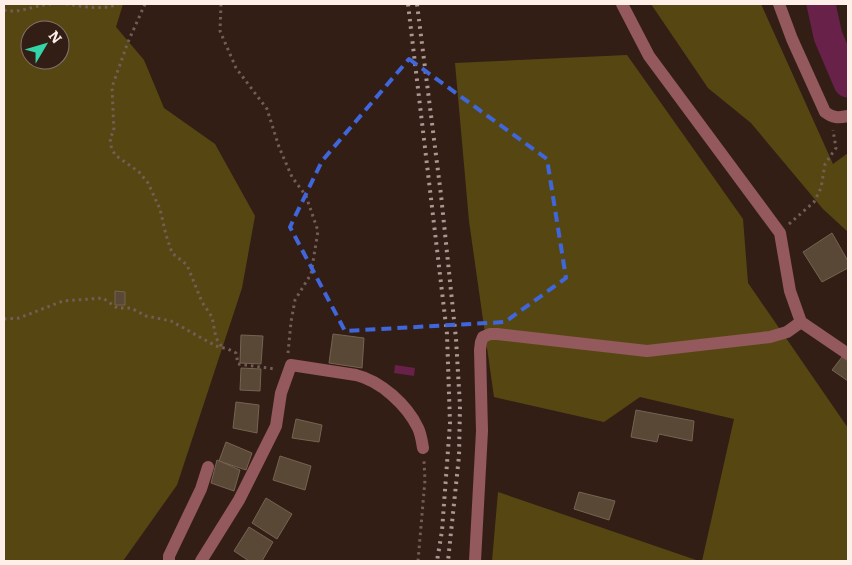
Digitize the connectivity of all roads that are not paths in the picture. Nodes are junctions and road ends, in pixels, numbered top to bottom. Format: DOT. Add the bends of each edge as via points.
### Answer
graph roads {
  1 [pos="622,4"];
  2 [pos="779,4"];
  3 [pos="848,116"];
  4 [pos="801,322"];
  5 [pos="848,354"];
  6 [pos="423,448"];
  7 [pos="208,467"];
  8 [pos="169,561"];
  9 [pos="201,561"];
  10 [pos="474,561"];
  1 -- 4 [label="street" via="649,56 780,233 790,291"];
  2 -- 3 [label="street" via="820,105 831,117"];
  4 -- 5 [label="street"];
  4 -- 10 [label="street" via="787,332 770,337 647,351 517,335 484,337 480,350 482,431"];
  6 -- 9 [label="street" via="419,429 412,418 378,383 356,375 289,368 276,426 240,500"];
  7 -- 8 [label="street"];
}
